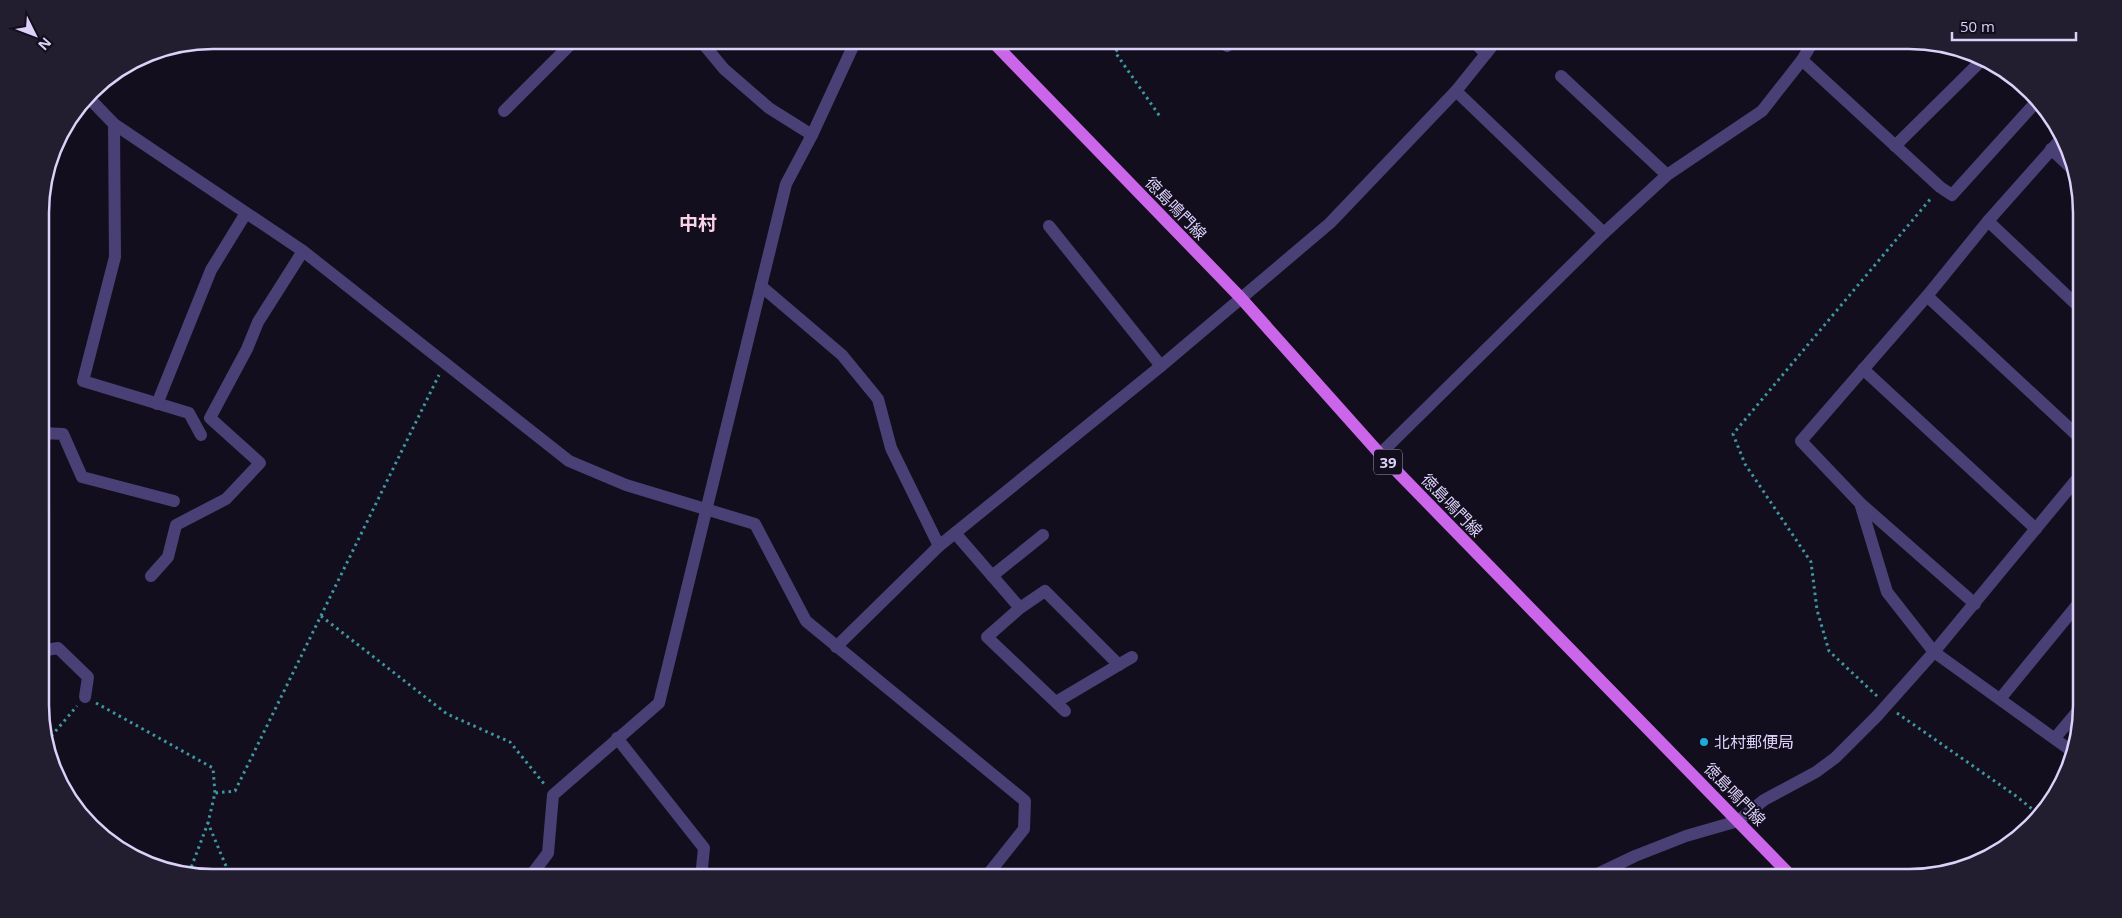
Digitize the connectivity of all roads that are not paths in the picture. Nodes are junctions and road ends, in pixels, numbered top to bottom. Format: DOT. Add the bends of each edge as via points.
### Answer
graph roads {
  1 [pos="566,49"];
  2 [pos="707,49"];
  3 [pos="852,49"];
  4 [pos="999,49"];
  5 [pos="1481,49"];
  6 [pos="1490,49"];
  7 [pos="1809,49"];
  8 [pos="1486,54"];
  9 [pos="1802,60"];
  10 [pos="1978,64"];
  11 [pos="1561,76"];
  12 [pos="1456,91"];
  13 [pos="92,102"];
  14 [pos="2033,106"];
  15 [pos="504,111"];
  16 [pos="114,124"];
  17 [pos="812,135"];
  18 [pos="2056,145"];
  19 [pos="1895,146"];
  20 [pos="2063,156"];
  21 [pos="1667,175"];
  22 [pos="246,213"];
  23 [pos="1988,221"];
  24 [pos="1049,226"];
  25 [pos="1604,234"];
  26 [pos="303,252"];
  27 [pos="761,286"];
  28 [pos="1927,296"];
  29 [pos="1240,298"];
  30 [pos="2073,301"];
  31 [pos="1161,366"];
  32 [pos="1862,369"];
  33 [pos="158,404"];
  34 [pos="2073,432"];
  35 [pos="49,433"];
  36 [pos="201,435"];
  37 [pos="1380,454"];
  38 [pos="2073,484"];
  39 [pos="174,501"];
  40 [pos="1860,503"];
  41 [pos="706,510"];
  42 [pos="2036,529"];
  43 [pos="955,532"];
  44 [pos="1042,535"];
  45 [pos="938,546"];
  46 [pos="151,576"];
  47 [pos="992,576"];
  48 [pos="1975,604"];
  49 [pos="1020,608"];
  50 [pos="2073,610"];
  51 [pos="836,647"];
  52 [pos="49,650"];
  53 [pos="1934,652"];
  54 [pos="1132,657"];
  55 [pos="1119,665"];
  56 [pos="85,697"];
  57 [pos="2000,699"];
  58 [pos="2073,717"];
  59 [pos="617,738"];
  60 [pos="2055,738"];
  61 [pos="2068,748"];
  62 [pos="1738,821"];
  63 [pos="536,869"];
  64 [pos="702,869"];
  65 [pos="992,869"];
  66 [pos="1608,869"];
  67 [pos="1784,869"];
  1 -- 15 [label="street"];
  2 -- 17 [label="street" via="724,69 769,108"];
  3 -- 17 [label="street"];
  4 -- 29 [label="main road, 徳島鳴門線 / 39"];
  5 -- 8 [label="street"];
  6 -- 8 [label="street"];
  7 -- 9 [label="street"];
  8 -- 12 [label="street"];
  9 -- 19 [label="street"];
  9 -- 21 [label="street" via="1762,111"];
  10 -- 19 [label="street"];
  11 -- 21 [label="street"];
  12 -- 25 [label="street"];
  12 -- 29 [label="street" via="1330,223"];
  13 -- 16 [label="street"];
  14 -- 19 [label="street" via="1952,195"];
  16 -- 22 [label="street"];
  16 -- 33 [label="street" via="115,257 84,382"];
  17 -- 27 [label="street" via="786,184"];
  18 -- 20 [label="street"];
  18 -- 23 [label="street"];
  21 -- 25 [label="street"];
  22 -- 26 [label="street"];
  22 -- 33 [label="street" via="211,270"];
  23 -- 28 [label="street"];
  23 -- 30 [label="street"];
  24 -- 31 [label="street"];
  25 -- 37 [label="street"];
  26 -- 41 [label="street" via="569,461 626,485"];
  26 -- 46 [label="street" via="258,322 248,349 210,418 260,463 226,500 176,525 168,556"];
  27 -- 41 [label="street"];
  27 -- 45 [label="street" via="842,355 878,399 892,448"];
  28 -- 32 [label="street"];
  28 -- 34 [label="street"];
  29 -- 31 [label="street"];
  29 -- 37 [label="main road, 徳島鳴門線 / 39"];
  31 -- 43 [label="street"];
  32 -- 40 [label="street" via="1801,441"];
  32 -- 42 [label="street"];
  33 -- 36 [label="street" via="189,413"];
  35 -- 39 [label="street" via="63,434 82,478"];
  37 -- 62 [label="main road, 徳島鳴門線 / 39"];
  38 -- 42 [label="street"];
  40 -- 48 [label="street"];
  40 -- 53 [label="street" via="1887,592"];
  41 -- 51 [label="street" via="755,524 806,621"];
  41 -- 59 [label="street" via="659,703"];
  42 -- 48 [label="street"];
  43 -- 45 [label="street"];
  43 -- 47 [label="street"];
  44 -- 47 [label="street"];
  45 -- 51 [label="street"];
  47 -- 49 [label="street"];
  48 -- 53 [label="street"];
  49 -- 55 [label="street" via="1045,591"];
  49 -- 55 [label="street" via="987,637 1060,707"];
  50 -- 57 [label="street"];
  51 -- 65 [label="street" via="1025,801 1024,829"];
  52 -- 56 [label="street" via="58,648 88,677"];
  53 -- 57 [label="street"];
  53 -- 62 [label="street" via="1853,743 1816,772 1764,800"];
  54 -- 55 [label="street"];
  57 -- 60 [label="street"];
  58 -- 60 [label="street"];
  59 -- 63 [label="street" via="553,795 548,853"];
  59 -- 64 [label="street" via="704,848"];
  60 -- 61 [label="street"];
  62 -- 66 [label="street" via="1686,836"];
  62 -- 67 [label="main road, 徳島鳴門線 / 39"];
}
